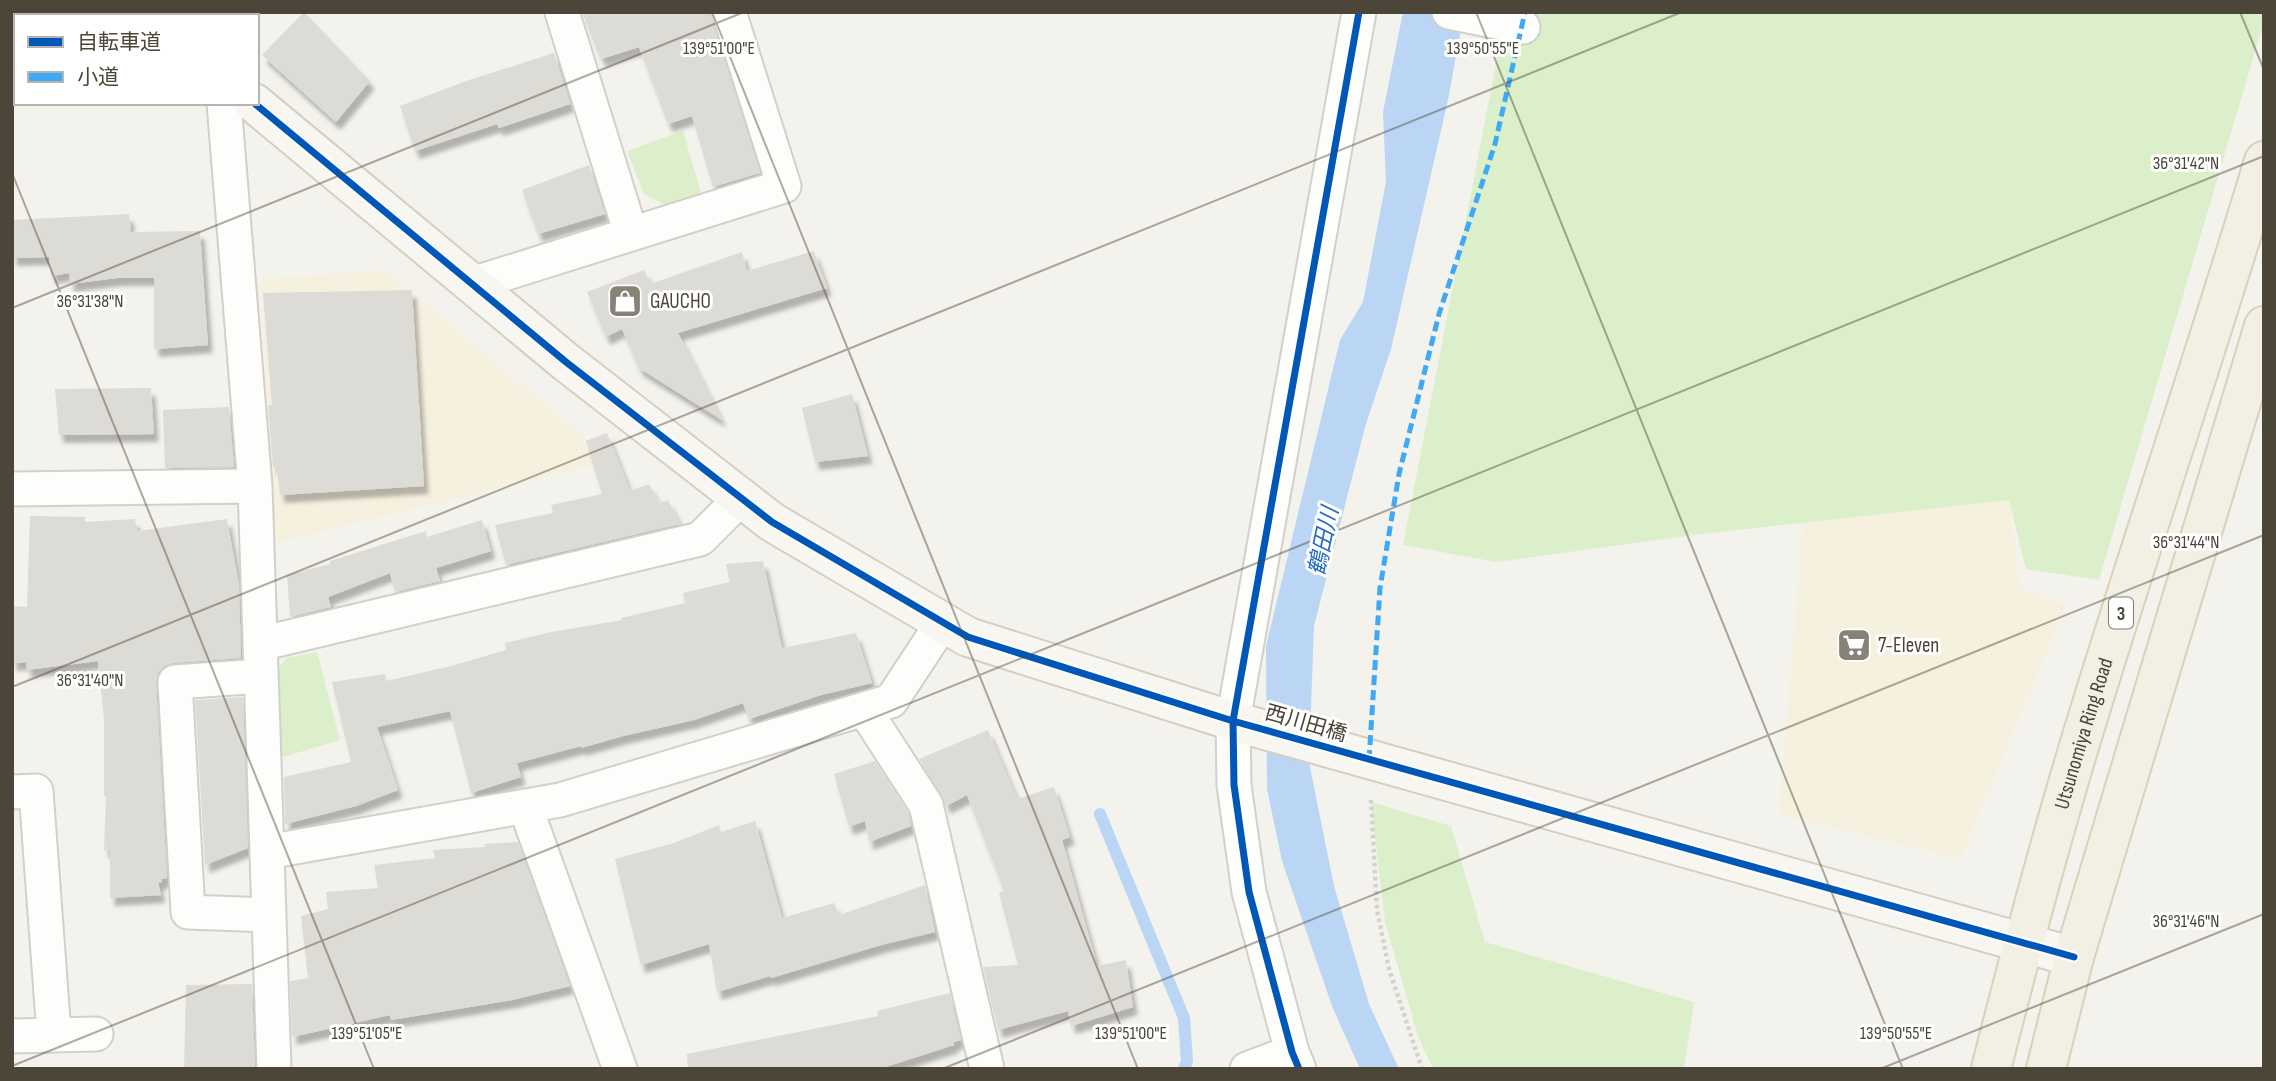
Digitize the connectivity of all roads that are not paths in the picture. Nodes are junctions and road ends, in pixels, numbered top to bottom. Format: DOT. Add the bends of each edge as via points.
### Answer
graph roads {
  1 [pos="562,12"];
  2 [pos="729,12"];
  3 [pos="1359,12"];
  4 [pos="1448,12"];
  5 [pos="1510,24"];
  6 [pos="224,105"];
  7 [pos="256,105"];
  8 [pos="2264,161"];
  9 [pos="631,234"];
  10 [pos="472,284"];
  11 [pos="2264,326"];
  12 [pos="256,486"];
  13 [pos="12,489"];
  14 [pos="741,498"];
  15 [pos="943,622"];
  16 [pos="261,660"];
  17 [pos="864,709"];
  18 [pos="1233,721"];
  19 [pos="12,792"];
  20 [pos="525,806"];
  21 [pos="267,852"];
  22 [pos="269,915"];
  23 [pos="2022,944"];
  24 [pos="2074,957"];
  25 [pos="54,1034"];
  26 [pos="96,1034"];
  27 [pos="12,1036"];
  28 [pos="1296,1060"];
  29 [pos="274,1069"];
  30 [pos="620,1069"];
  31 [pos="987,1069"];
  32 [pos="1247,1069"];
  33 [pos="1991,1069"];
  34 [pos="2046,1069"];
  1 -- 9 [label="street"];
  2 -- 9 [label="street" via="784,186"];
  3 -- 18 [label="street"];
  4 -- 5 [label="street"];
  6 -- 12 [label="street"];
  7 -- 10 [label="street, 西川田橋"];
  8 -- 23 [label="main road, Utsunomiya Ring Road / 3" via="2088,717"];
  9 -- 10 [label="street"];
  10 -- 14 [label="street, 西川田橋"];
  11 -- 24 [label="main road"];
  12 -- 13 [label="street"];
  12 -- 16 [label="street"];
  14 -- 15 [label="street, 西川田橋" via="772,522"];
  14 -- 16 [label="street" via="700,539"];
  15 -- 17 [label="street" via="891,701"];
  15 -- 18 [label="street, 西川田橋" via="968,637"];
  16 -- 21 [label="street"];
  16 -- 22 [label="street" via="175,682 188,912"];
  17 -- 20 [label="street" via="560,800"];
  17 -- 31 [label="street" via="926,805"];
  18 -- 23 [label="street, 西川田橋"];
  18 -- 28 [label="street" via="1234,785 1249,892"];
  19 -- 25 [label="street" via="36,791"];
  20 -- 21 [label="street"];
  20 -- 30 [label="street"];
  21 -- 22 [label="street"];
  22 -- 29 [label="street"];
  23 -- 24 [label="street, 西川田橋"];
  23 -- 33 [label="main road, Utsunomiya Ring Road / 3"];
  24 -- 34 [label="main road"];
  25 -- 26 [label="street"];
  25 -- 27 [label="street"];
  28 -- 32 [label="street"];
}
